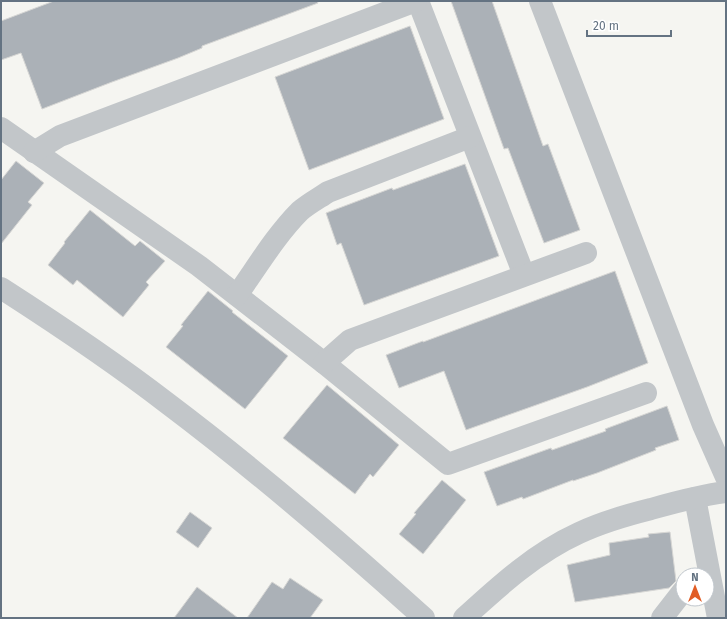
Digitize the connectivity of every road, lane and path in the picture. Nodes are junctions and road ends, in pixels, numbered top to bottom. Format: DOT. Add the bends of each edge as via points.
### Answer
graph roads {
  1 [pos="417,1"];
  2 [pos="540,1"];
  3 [pos="1,128"];
  4 [pos="470,137"];
  5 [pos="34,152"];
  6 [pos="586,253"];
  7 [pos="524,275"];
  8 [pos="1,288"];
  9 [pos="237,294"];
  10 [pos="324,363"];
  11 [pos="646,393"];
  12 [pos="726,477"];
  13 [pos="726,492"];
  14 [pos="695,498"];
  15 [pos="702,567"];
  16 [pos="675,601"];
  17 [pos="714,607"];
  18 [pos="424,618"];
  19 [pos="464,618"];
  20 [pos="662,618"];
  21 [pos="718,618"];
  1 -- 4 [label="street"];
  1 -- 5 [label="street" via="60,136"];
  2 -- 12 [label="street" via="703,425"];
  3 -- 5 [label="street"];
  4 -- 7 [label="street"];
  4 -- 9 [label="street" via="328,192 314,201 282,232"];
  5 -- 9 [label="street"];
  6 -- 7 [label="street"];
  7 -- 10 [label="street" via="350,340"];
  8 -- 18 [label="street" via="167,402 266,481"];
  9 -- 10 [label="street"];
  10 -- 11 [label="street" via="448,464"];
  13 -- 14 [label="street"];
  14 -- 15 [label="street"];
  14 -- 19 [label="street" via="614,519 578,533 516,572"];
  16 -- 20 [label="street"];
  17 -- 21 [label="street"];
}
